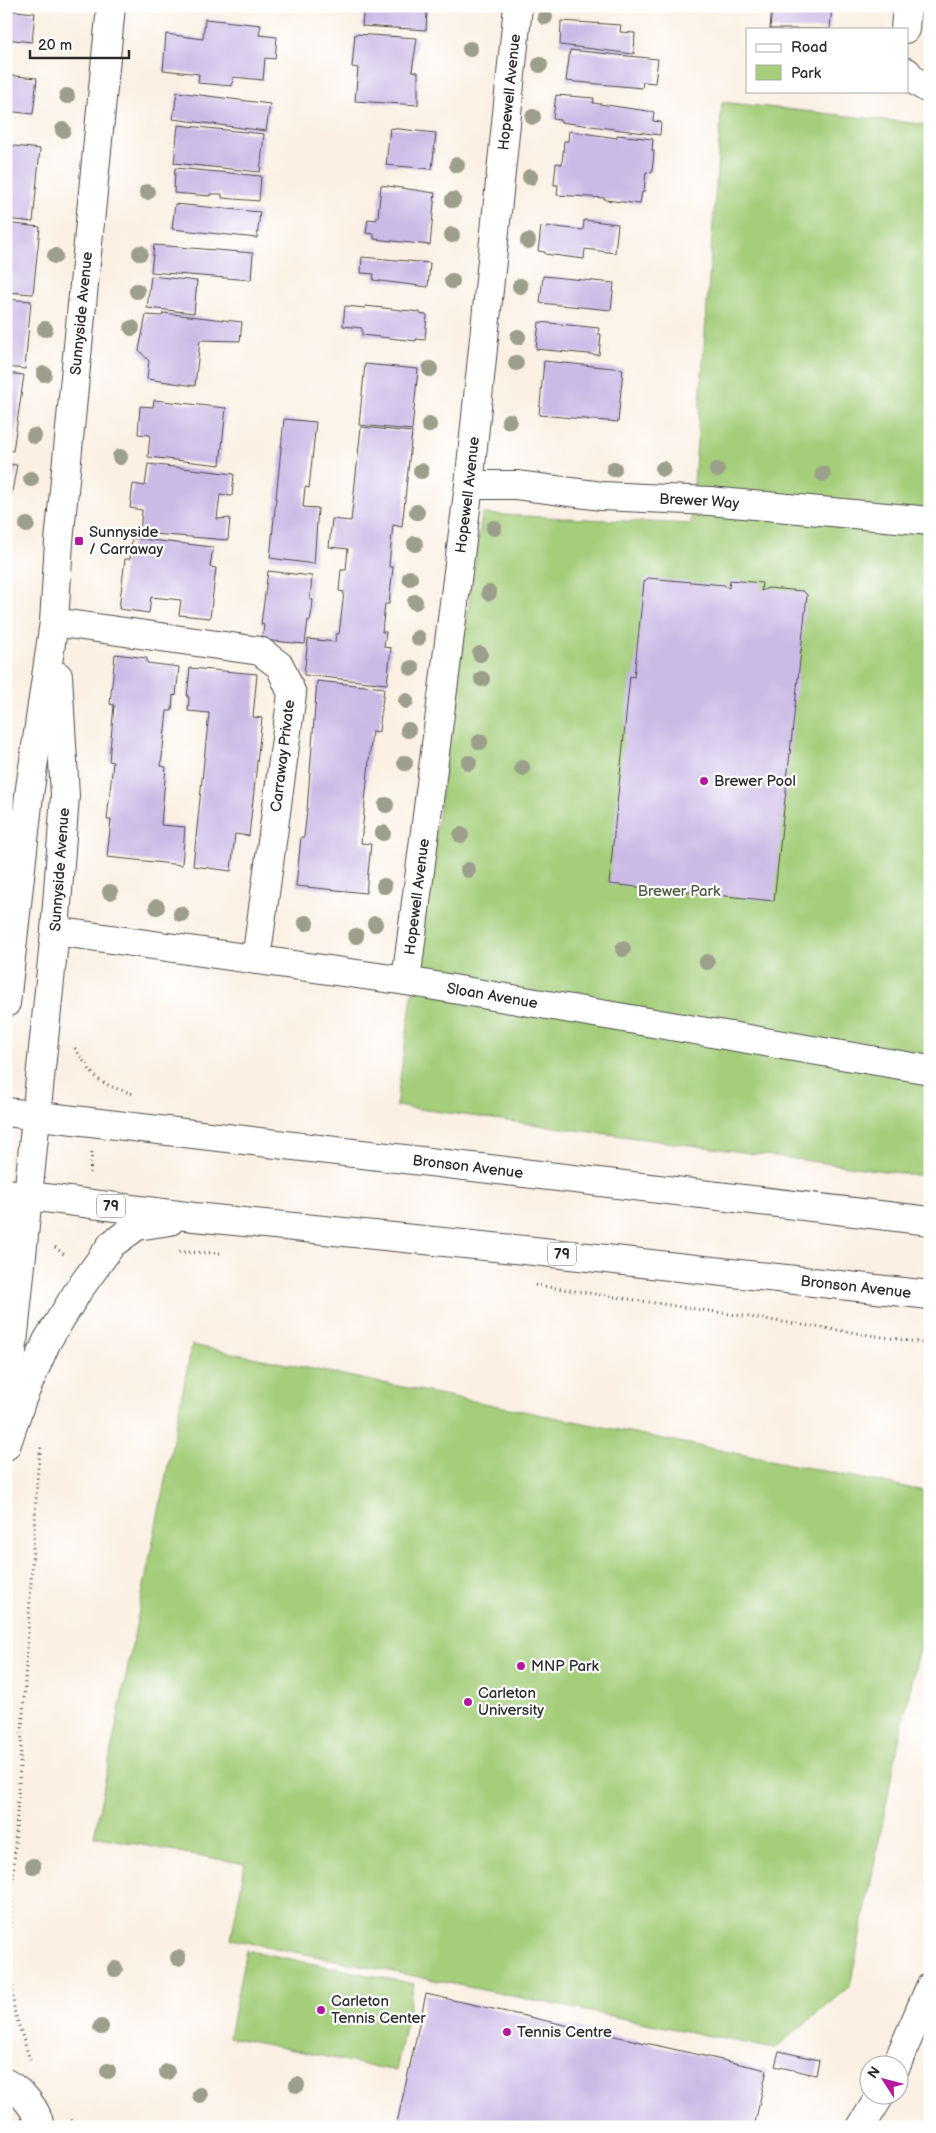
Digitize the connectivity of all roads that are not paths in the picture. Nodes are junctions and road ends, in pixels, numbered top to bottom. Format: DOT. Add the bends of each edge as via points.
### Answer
graph roads {
  1 [pos="111,6"];
  2 [pos="518,6"];
  3 [pos="906,6"];
  4 [pos="904,28"];
  5 [pos="908,73"];
  6 [pos="930,90"];
  7 [pos="469,485"];
  8 [pos="930,521"];
  9 [pos="54,622"];
  10 [pos="13,885"];
  11 [pos="55,931"];
  12 [pos="256,960"];
  13 [pos="406,982"];
  14 [pos="7,987"];
  15 [pos="930,1070"];
  16 [pos="6,1112"];
  17 [pos="37,1116"];
  18 [pos="17,1194"];
  19 [pos="194,1217"];
  20 [pos="930,1221"];
  21 [pos="930,1295"];
  22 [pos="6,1412"];
  23 [pos="6,1446"];
  24 [pos="930,1987"];
  25 [pos="900,2056"];
  26 [pos="15,2075"];
  27 [pos="874,2106"];
  28 [pos="48,2123"];
  29 [pos="861,2127"];
  1 -- 9 [label="street, Sunnyside Avenue" via="62,505"];
  2 -- 7 [label="street, Hopewell Avenue"];
  3 -- 4 [label="street"];
  5 -- 6 [label="street"];
  7 -- 8 [label="street, Brewer Way" via="516,485 602,496 710,501"];
  7 -- 13 [label="street, Hopewell Avenue"];
  9 -- 10 [label="street, Sunnyside Avenue"];
  9 -- 11 [label="street, Sunnyside Avenue" via="65,796"];
  9 -- 12 [label="street, Carraway Private" via="260,651 280,666 292,694"];
  10 -- 14 [label="street, Sunnyside Avenue"];
  11 -- 12 [label="street, Sloan Avenue"];
  11 -- 17 [label="street, Sunnyside Avenue"];
  12 -- 13 [label="street, Sloan Avenue"];
  13 -- 15 [label="street, Sloan Avenue"];
  16 -- 17 [label="street, Bronson Avenue"];
  17 -- 18 [label="street, Sunnyside Avenue"];
  17 -- 20 [label="street, Bronson Avenue"];
  18 -- 19 [label="street, Bronson Avenue / 79"];
  18 -- 22 [label="street, Sunnyside Avenue"];
  19 -- 21 [label="street, Bronson Avenue / 79"];
  19 -- 23 [label="street" via="137,1226 112,1244 47,1340"];
  24 -- 25 [label="street"];
  26 -- 28 [label="street" via="30,2104"];
  27 -- 29 [label="street"];
}
